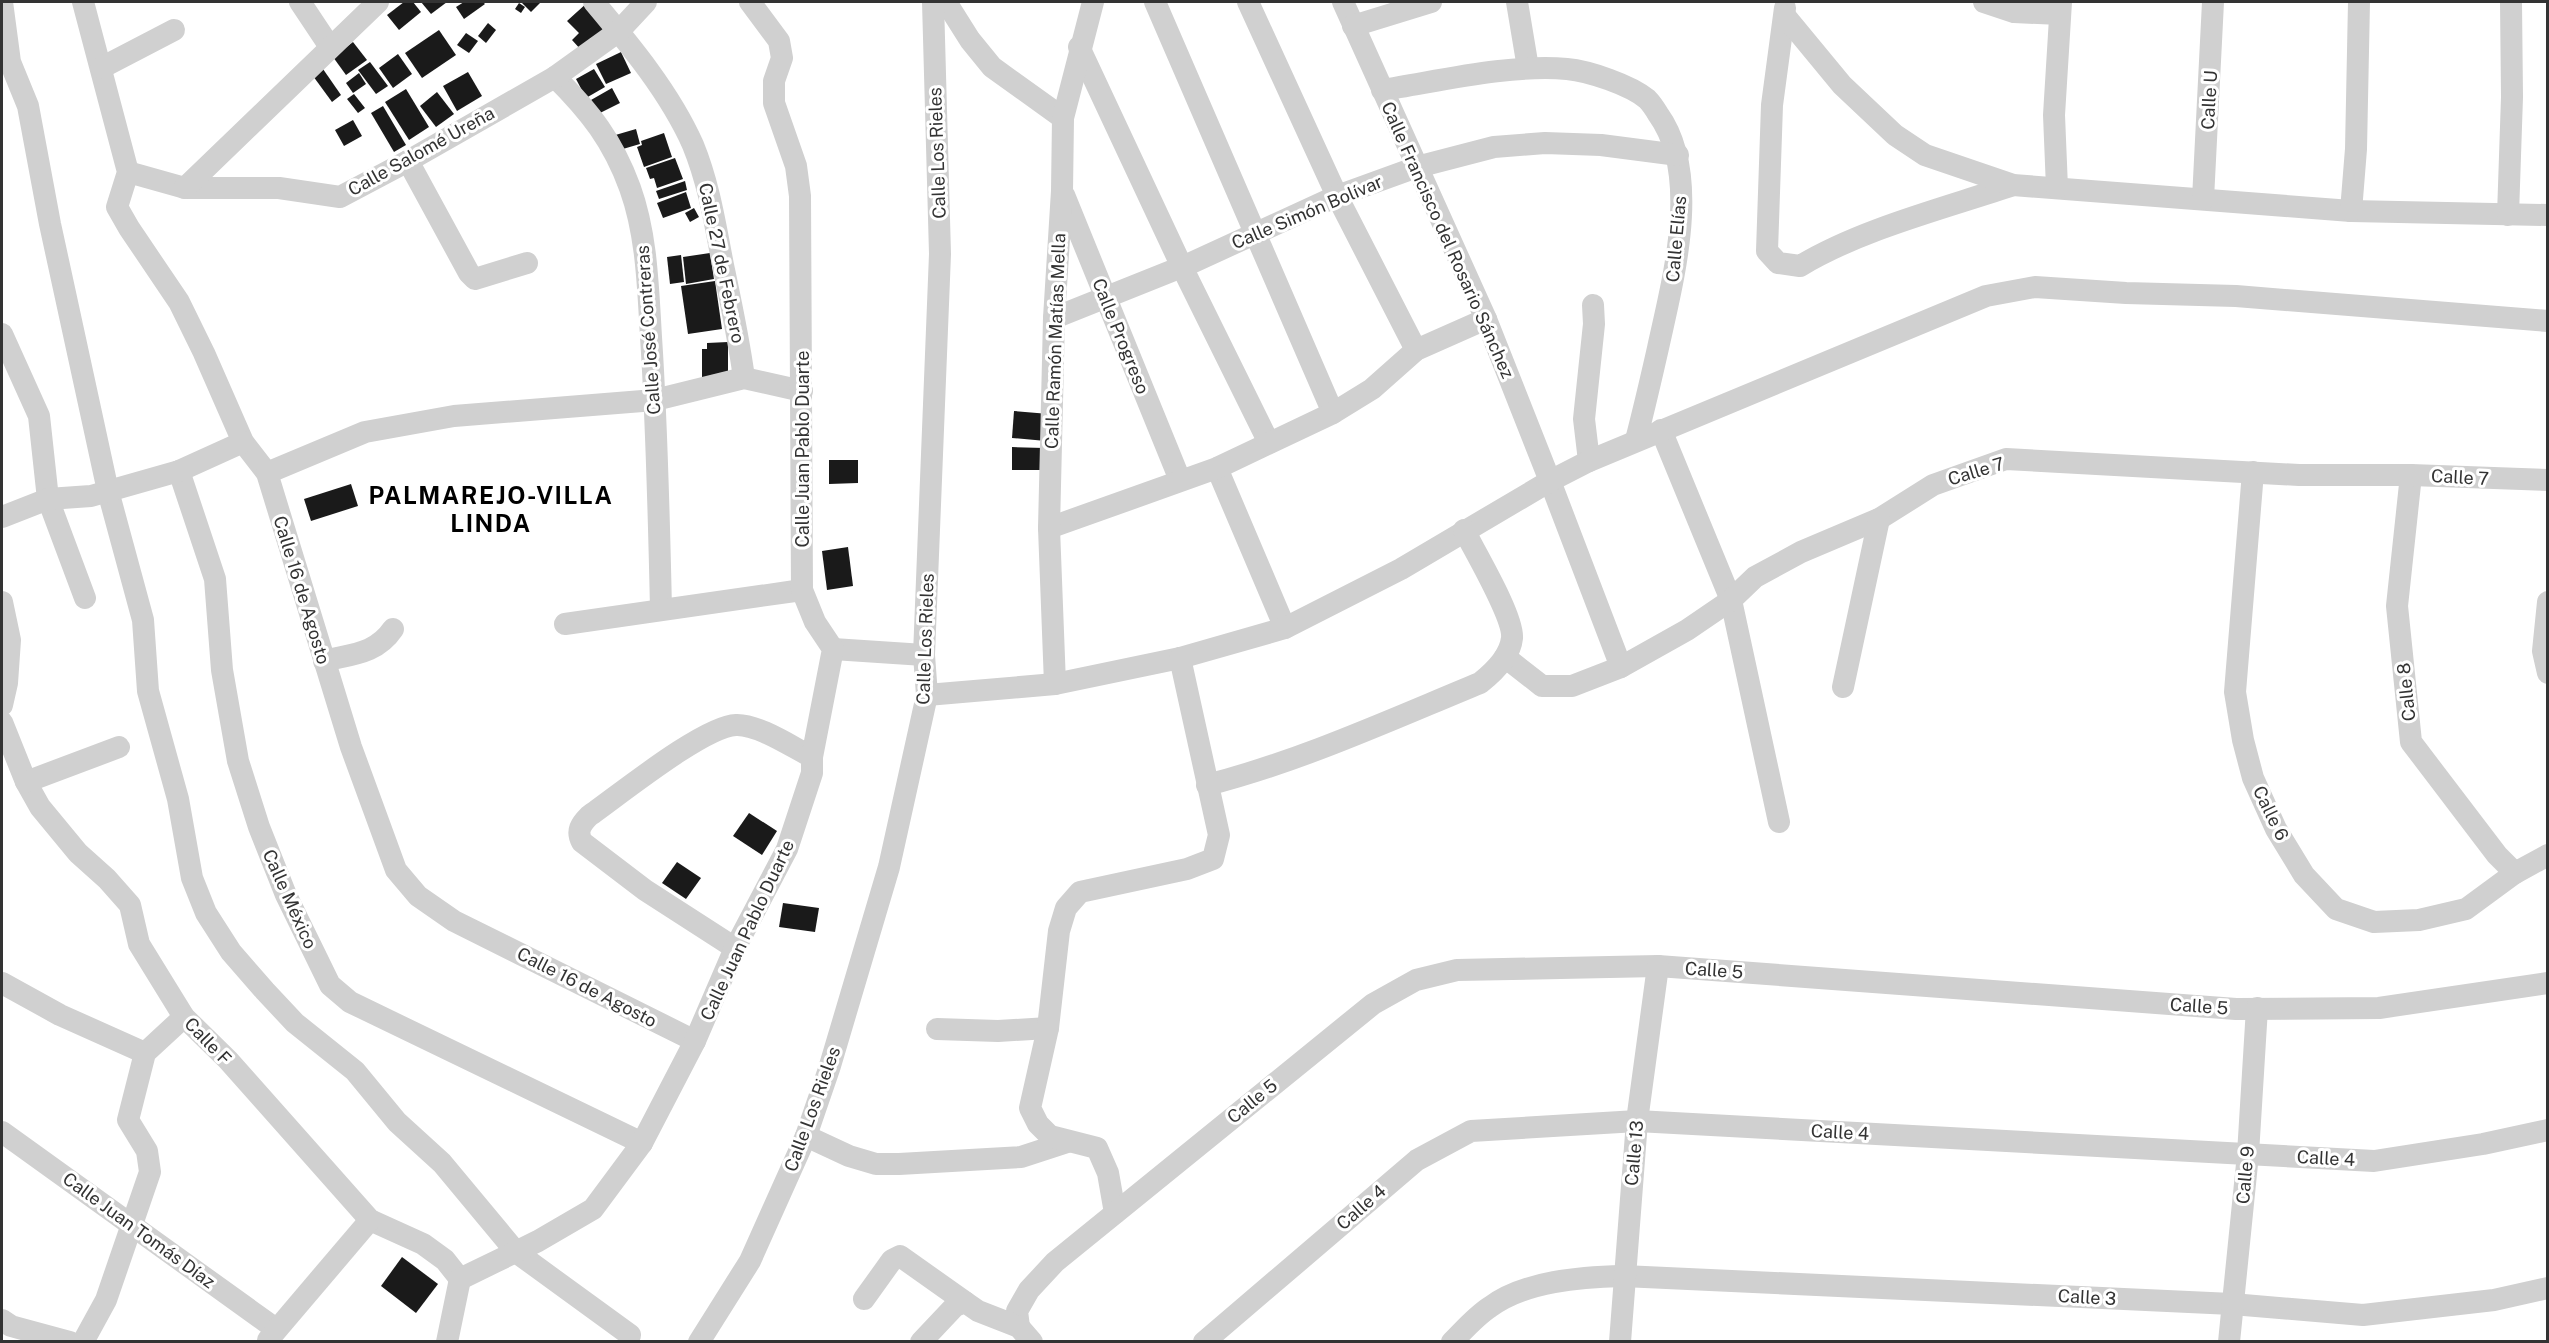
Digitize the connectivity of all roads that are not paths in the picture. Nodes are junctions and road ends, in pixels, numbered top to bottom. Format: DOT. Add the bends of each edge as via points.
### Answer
graph roads {
  1 [pos="2,2"];
  2 [pos="83,2"];
  3 [pos="300,2"];
  4 [pos="378,2"];
  5 [pos="594,2"];
  6 [pos="646,2"];
  7 [pos="750,2"];
  8 [pos="933,2"];
  9 [pos="945,2"];
  10 [pos="1093,2"];
  11 [pos="1155,2"];
  12 [pos="1248,2"];
  13 [pos="1343,2"];
  14 [pos="1431,2"];
  15 [pos="1517,2"];
  16 [pos="1984,2"];
  17 [pos="2213,2"];
  18 [pos="2360,2"];
  19 [pos="2511,2"];
  20 [pos="2060,8"];
  21 [pos="1785,9"];
  22 [pos="1353,26"];
  23 [pos="174,30"];
  24 [pos="619,31"];
  25 [pos="330,46"];
  26 [pos="1079,47"];
  27 [pos="101,68"];
  28 [pos="1527,68"];
  29 [pos="555,77"];
  30 [pos="1382,90"];
  31 [pos="1063,118"];
  32 [pos="1678,155"];
  33 [pos="408,161"];
  34 [pos="1417,167"];
  35 [pos="128,172"];
  36 [pos="2013,185"];
  37 [pos="185,188"];
  38 [pos="2057,188"];
  39 [pos="1062,191"];
  40 [pos="1337,196"];
  41 [pos="2203,199"];
  42 [pos="2351,211"];
  43 [pos="2508,215"];
  44 [pos="2547,215"];
  45 [pos="1256,234"];
  46 [pos="527,263"];
  47 [pos="1182,267"];
  48 [pos="1106,299"];
  49 [pos="1593,305"];
  50 [pos="1054,318"];
  51 [pos="1486,319"];
  52 [pos="2547,321"];
  53 [pos="2,335"];
  54 [pos="1416,350"];
  55 [pos="744,378"];
  56 [pos="802,391"];
  57 [pos="655,400"];
  58 [pos="1333,413"];
  59 [pos="1660,430"];
  60 [pos="1636,440"];
  61 [pos="243,442"];
  62 [pos="1269,443"];
  63 [pos="1589,461"];
  64 [pos="1217,468"];
  65 [pos="179,471"];
  66 [pos="2253,472"];
  67 [pos="267,473"];
  68 [pos="2411,475"];
  69 [pos="1180,480"];
  70 [pos="2547,480"];
  71 [pos="1550,481"];
  72 [pos="108,491"];
  73 [pos="48,499"];
  74 [pos="2,517"];
  75 [pos="1879,519"];
  76 [pos="1049,528"];
  77 [pos="1464,531"];
  78 [pos="802,590"];
  79 [pos="85,598"];
  80 [pos="1731,600"];
  81 [pos="2,602"];
  82 [pos="2547,602"];
  83 [pos="662,609"];
  84 [pos="565,624"];
  85 [pos="1285,628"];
  86 [pos="393,629"];
  87 [pos="833,649"];
  88 [pos="924,655"];
  89 [pos="1505,657"];
  90 [pos="1180,658"];
  91 [pos="324,662"];
  92 [pos="1621,666"];
  93 [pos="2547,672"];
  94 [pos="1055,684"];
  95 [pos="1843,687"];
  96 [pos="927,695"];
  97 [pos="2,705"];
  98 [pos="2,722"];
  99 [pos="119,747"];
  100 [pos="812,757"];
  101 [pos="26,782"];
  102 [pos="1207,785"];
  103 [pos="1779,822"];
  104 [pos="2547,855"];
  105 [pos="2515,873"];
  106 [pos="735,948"];
  107 [pos="1658,966"];
  108 [pos="2,983"];
  109 [pos="2547,983"];
  110 [pos="2257,1008"];
  111 [pos="184,1017"];
  112 [pos="1048,1028"];
  113 [pos="937,1029"];
  114 [pos="695,1041"];
  115 [pos="145,1053"];
  116 [pos="1637,1121"];
  117 [pos="2547,1130"];
  118 [pos="2,1132"];
  119 [pos="806,1136"];
  120 [pos="1067,1142"];
  121 [pos="642,1143"];
  122 [pos="2248,1154"];
  123 [pos="1115,1212"];
  124 [pos="370,1220"];
  125 [pos="134,1225"];
  126 [pos="516,1252"];
  127 [pos="1623,1276"];
  128 [pos="460,1279"];
  129 [pos="2547,1288"];
  130 [pos="864,1299"];
  131 [pos="965,1302"];
  132 [pos="2232,1304"];
  133 [pos="2,1320"];
  134 [pos="1025,1334"];
  135 [pos="272,1335"];
  136 [pos="630,1335"];
  137 [pos="70,1341"];
  138 [pos="83,1341"];
  139 [pos="447,1341"];
  140 [pos="699,1341"];
  141 [pos="921,1341"];
  142 [pos="1204,1341"];
  143 [pos="1452,1341"];
  144 [pos="1620,1341"];
  145 [pos="2229,1341"];
  1 -- 72 [label="street" via="10,62 28,106"];
  2 -- 27 [label="street"];
  3 -- 25 [label="street"];
  4 -- 25 [label="street"];
  5 -- 24 [label="street, Calle 27 de Febrero"];
  6 -- 24 [label="street, Calle Salomé Ureña"];
  7 -- 56 [label="street, Calle Juan Pablo Duarte" via="779,41 782,58 774,81 774,103 796,166 800,196"];
  8 -- 88 [label="street, Calle Los Rieles" via="940,254"];
  9 -- 31 [label="street" via="992,68"];
  10 -- 26 [label="street, Calle Ramón Matías Mella"];
  11 -- 45 [label="street"];
  12 -- 40 [label="street"];
  13 -- 22 [label="street, Calle Francisco del Rosario Sánchez"];
  14 -- 22 [label="street"];
  15 -- 28 [label="street"];
  16 -- 20 [label="street" via="2014,12"];
  17 -- 41 [label="street, Calle U"];
  18 -- 42 [label="street"];
  19 -- 43 [label="street"];
  20 -- 38 [label="street" via="2054,115"];
  21 -- 36 [label="street" via="1842,85 1895,135 1925,155"];
  21 -- 36 [label="street" via="1772,105 1767,251 1778,263 1800,266 1868,234"];
  22 -- 30 [label="street, Calle Francisco del Rosario Sánchez"];
  23 -- 27 [label="street"];
  24 -- 29 [label="street, Calle Salomé Ureña"];
  24 -- 55 [label="street, Calle 27 de Febrero" via="676,115 692,144 708,188 738,330"];
  25 -- 37 [label="street"];
  26 -- 31 [label="street, Calle Ramón Matías Mella"];
  26 -- 47 [label="street"];
  27 -- 35 [label="street"];
  28 -- 30 [label="street, Calle Elías"];
  28 -- 32 [label="street, Calle Elías" via="1593,74 1647,99 1664,123"];
  29 -- 33 [label="street, Calle Salomé Ureña"];
  29 -- 57 [label="street, Calle José Contreras" via="602,128 630,188 648,284"];
  30 -- 34 [label="street, Calle Francisco del Rosario Sánchez"];
  31 -- 39 [label="street, Calle Ramón Matías Mella"];
  32 -- 34 [label="street, Calle Simón Bolívar" via="1602,145 1545,143 1494,147"];
  32 -- 60 [label="street, Calle Elías" via="1681,207 1671,297"];
  33 -- 37 [label="street, Calle Salomé Ureña" via="340,196 279,188"];
  33 -- 46 [label="street" via="475,279"];
  34 -- 40 [label="street, Calle Simón Bolívar"];
  34 -- 51 [label="street, Calle Francisco del Rosario Sánchez"];
  35 -- 37 [label="street, Calle Salomé Ureña"];
  35 -- 61 [label="street, Calle 16 de Agosto" via="117,207 179,302"];
  36 -- 38 [label="street"];
  38 -- 41 [label="street"];
  39 -- 48 [label="street, Calle Progreso"];
  39 -- 50 [label="street, Calle Ramón Matías Mella"];
  40 -- 45 [label="street, Calle Simón Bolívar"];
  40 -- 54 [label="street"];
  41 -- 42 [label="street"];
  42 -- 43 [label="street"];
  43 -- 44 [label="street"];
  45 -- 47 [label="street, Calle Simón Bolívar"];
  45 -- 58 [label="street"];
  47 -- 48 [label="street, Calle Simón Bolívar"];
  47 -- 62 [label="street"];
  48 -- 50 [label="street, Calle Simón Bolívar"];
  48 -- 69 [label="street, Calle Progreso"];
  49 -- 63 [label="street" via="1584,419"];
  50 -- 76 [label="street, Calle Ramón Matías Mella"];
  51 -- 54 [label="street"];
  51 -- 71 [label="street, Calle Francisco del Rosario Sánchez"];
  52 -- 59 [label="street" via="2236,296 2036,287 1986,296"];
  53 -- 73 [label="street" via="39,416"];
  54 -- 58 [label="street" via="1372,389"];
  55 -- 56 [label="street"];
  55 -- 57 [label="street"];
  56 -- 78 [label="street, Calle Juan Pablo Duarte"];
  57 -- 67 [label="street" via="454,416 365,432"];
  57 -- 83 [label="street, Calle José Contreras"];
  58 -- 62 [label="street"];
  59 -- 60 [label="street"];
  59 -- 80 [label="street"];
  60 -- 63 [label="street"];
  61 -- 65 [label="street"];
  61 -- 67 [label="street, Calle 16 de Agosto"];
  62 -- 64 [label="street"];
  63 -- 71 [label="street"];
  64 -- 69 [label="street"];
  64 -- 85 [label="street"];
  65 -- 72 [label="street"];
  65 -- 121 [label="street, Calle México" via="214,579 222,670 238,761 285,895 330,985 350,1002"];
  66 -- 68 [label="street, Calle 7"];
  66 -- 75 [label="street, Calle 7" via="2006,459 1933,485"];
  66 -- 105 [label="street, Calle 6" via="2235,692 2253,778 2276,829 2304,875 2336,909 2374,922 2419,920 2466,909"];
  67 -- 91 [label="street, Calle 16 de Agosto"];
  68 -- 70 [label="street, Calle 7"];
  68 -- 105 [label="street, Calle 8" via="2397,606 2410,742"];
  69 -- 76 [label="street"];
  71 -- 77 [label="street"];
  71 -- 92 [label="street, Calle Francisco del Rosario Sánchez"];
  72 -- 73 [label="street"];
  72 -- 126 [label="street" via="142,620 148,691 178,799 192,878 206,913 265,991 295,1023 355,1071 397,1122 442,1163"];
  73 -- 74 [label="street"];
  73 -- 79 [label="street"];
  75 -- 80 [label="street, Calle 7" via="1792,556 1755,577"];
  75 -- 95 [label="street"];
  76 -- 94 [label="street, Calle Ramón Matías Mella"];
  77 -- 85 [label="street" via="1401,569"];
  77 -- 89 [label="street" via="1508,618 1513,637"];
  78 -- 83 [label="street"];
  78 -- 87 [label="street, Calle Juan Pablo Duarte" via="815,622"];
  80 -- 92 [label="street, Calle 7" via="1687,630"];
  80 -- 103 [label="street"];
  81 -- 97 [label="street" via="10,640"];
  82 -- 93 [label="street" via="2543,651"];
  83 -- 84 [label="street"];
  85 -- 90 [label="street"];
  86 -- 91 [label="street" via="385,641 372,649"];
  87 -- 88 [label="street"];
  87 -- 100 [label="street, Calle Juan Pablo Duarte"];
  88 -- 96 [label="street, Calle Los Rieles"];
  89 -- 92 [label="street, Calle 7" via="1542,686 1572,686"];
  89 -- 102 [label="street" via="1495,672 1480,683 1306,754"];
  90 -- 94 [label="street"];
  90 -- 102 [label="street"];
  91 -- 114 [label="street, Calle 16 de Agosto" via="396,870 418,896 454,921"];
  94 -- 96 [label="street"];
  96 -- 119 [label="street, Calle Los Rieles" via="889,867"];
  98 -- 101 [label="street, Calle F"];
  99 -- 101 [label="street"];
  100 -- 106 [label="street, Calle Juan Pablo Duarte" via="812,773 787,849"];
  100 -- 106 [label="street" via="749,726 735,724 688,746 589,816 579,830 582,842 645,890"];
  101 -- 111 [label="street, Calle F" via="40,807 78,854 130,905 139,944"];
  102 -- 112 [label="street" via="1219,835 1213,859 1187,869 1080,892 1066,908 1059,931"];
  104 -- 105 [label="street, Calle 6"];
  106 -- 114 [label="street, Calle Juan Pablo Duarte"];
  107 -- 110 [label="street, Calle 5"];
  107 -- 116 [label="street, Calle 13"];
  107 -- 123 [label="street, Calle 5" via="1457,970 1416,980 1373,1004"];
  108 -- 115 [label="street" via="60,1015"];
  109 -- 110 [label="street, Calle 5" via="2379,1008"];
  110 -- 122 [label="street, Calle 9"];
  111 -- 115 [label="street"];
  111 -- 124 [label="street, Calle F" via="228,1060"];
  112 -- 113 [label="street"];
  112 -- 120 [label="street" via="1030,1108 1050,1136"];
  114 -- 121 [label="street, Calle Juan Pablo Duarte"];
  115 -- 125 [label="street" via="128,1120 147,1151 150,1172"];
  116 -- 122 [label="street, Calle 4"];
  116 -- 127 [label="street, Calle 13"];
  116 -- 142 [label="street, Calle 4" via="1471,1131 1417,1160"];
  117 -- 122 [label="street, Calle 4" via="2374,1161"];
  118 -- 125 [label="street, Calle Juan Tomás Díaz"];
  119 -- 120 [label="street" via="876,1164 1021,1157"];
  119 -- 140 [label="street, Calle Los Rieles" via="750,1261"];
  120 -- 123 [label="street" via="1097,1148 1108,1173"];
  121 -- 126 [label="street, Calle Juan Pablo Duarte" via="593,1209"];
  122 -- 132 [label="street, Calle 9"];
  123 -- 134 [label="street, Calle 5" via="1055,1262 1029,1290 1017,1311"];
  124 -- 128 [label="street, Calle F" via="423,1244 445,1260"];
  124 -- 135 [label="street"];
  125 -- 135 [label="street, Calle Juan Tomás Díaz"];
  125 -- 138 [label="street" via="106,1300"];
  126 -- 128 [label="street, Calle Juan Pablo Duarte"];
  126 -- 136 [label="street"];
  127 -- 132 [label="street, Calle 3"];
  127 -- 143 [label="street, Calle 3" via="1535,1287 1490,1306"];
  127 -- 144 [label="street, Calle 13"];
  128 -- 139 [label="street"];
  129 -- 132 [label="street, Calle 3" via="2494,1300 2363,1315"];
  130 -- 131 [label="street" via="892,1260 900,1256"];
  131 -- 134 [label="street"];
  131 -- 141 [label="street" via="955,1306"];
  132 -- 145 [label="street, Calle 9"];
  133 -- 137 [label="street" via="11,1326"];
}
